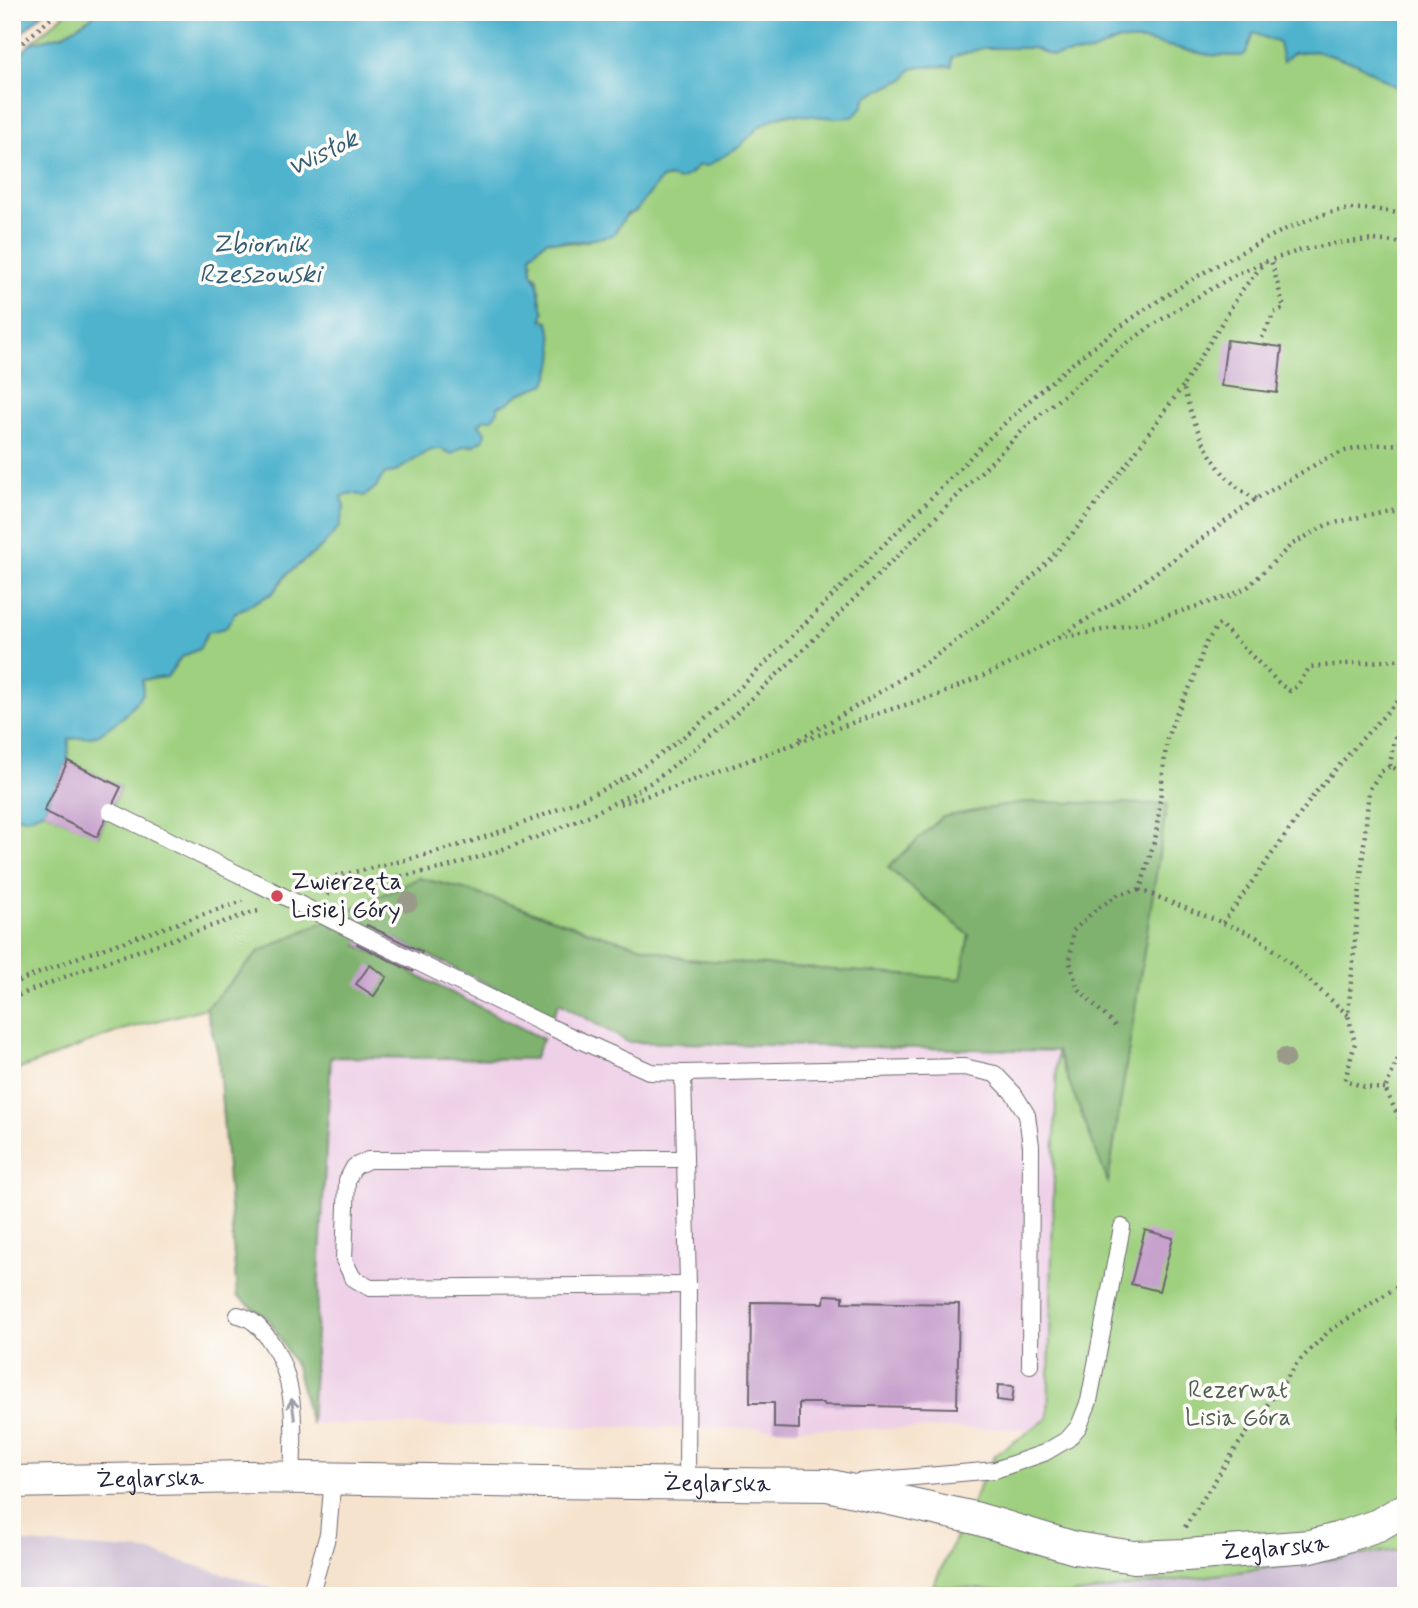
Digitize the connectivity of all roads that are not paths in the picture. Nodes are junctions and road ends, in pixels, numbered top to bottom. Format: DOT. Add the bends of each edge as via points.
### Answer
graph roads {
  1 [pos="110,811"];
  2 [pos="683,1073"];
  3 [pos="685,1159"];
  4 [pos="1122,1227"];
  5 [pos="688,1285"];
  6 [pos="238,1315"];
  7 [pos="1030,1366"];
  8 [pos="292,1477"];
  9 [pos="333,1478"];
  10 [pos="12,1482"];
  11 [pos="687,1484"];
  12 [pos="827,1485"];
  13 [pos="1406,1509"];
  14 [pos="310,1596"];
  1 -- 2 [label="lane, bridge" via="548,1026 651,1072"];
  2 -- 3 [label="lane"];
  2 -- 7 [label="lane" via="964,1067 995,1074 1027,1115 1031,1146"];
  3 -- 5 [label="lane"];
  3 -- 5 [label="lane" via="368,1160 354,1167 347,1180 344,1260 353,1278 370,1287"];
  4 -- 12 [label="lane" via="1089,1401 1068,1439 1044,1454 995,1470"];
  5 -- 11 [label="lane"];
  8 -- 6 [label="lane, one-way" via="295,1424 283,1366 260,1328"];
  8 -- 9 [label="street, Żeglarska"];
  8 -- 10 [label="street, Żeglarska"];
  9 -- 11 [label="street, Żeglarska"];
  9 -- 14 [label="lane" via="328,1534"];
  11 -- 12 [label="street, Żeglarska"];
  12 -- 13 [label="street, Żeglarska" via="975,1518 1075,1548 1134,1557 1311,1546 1378,1525"];
}
